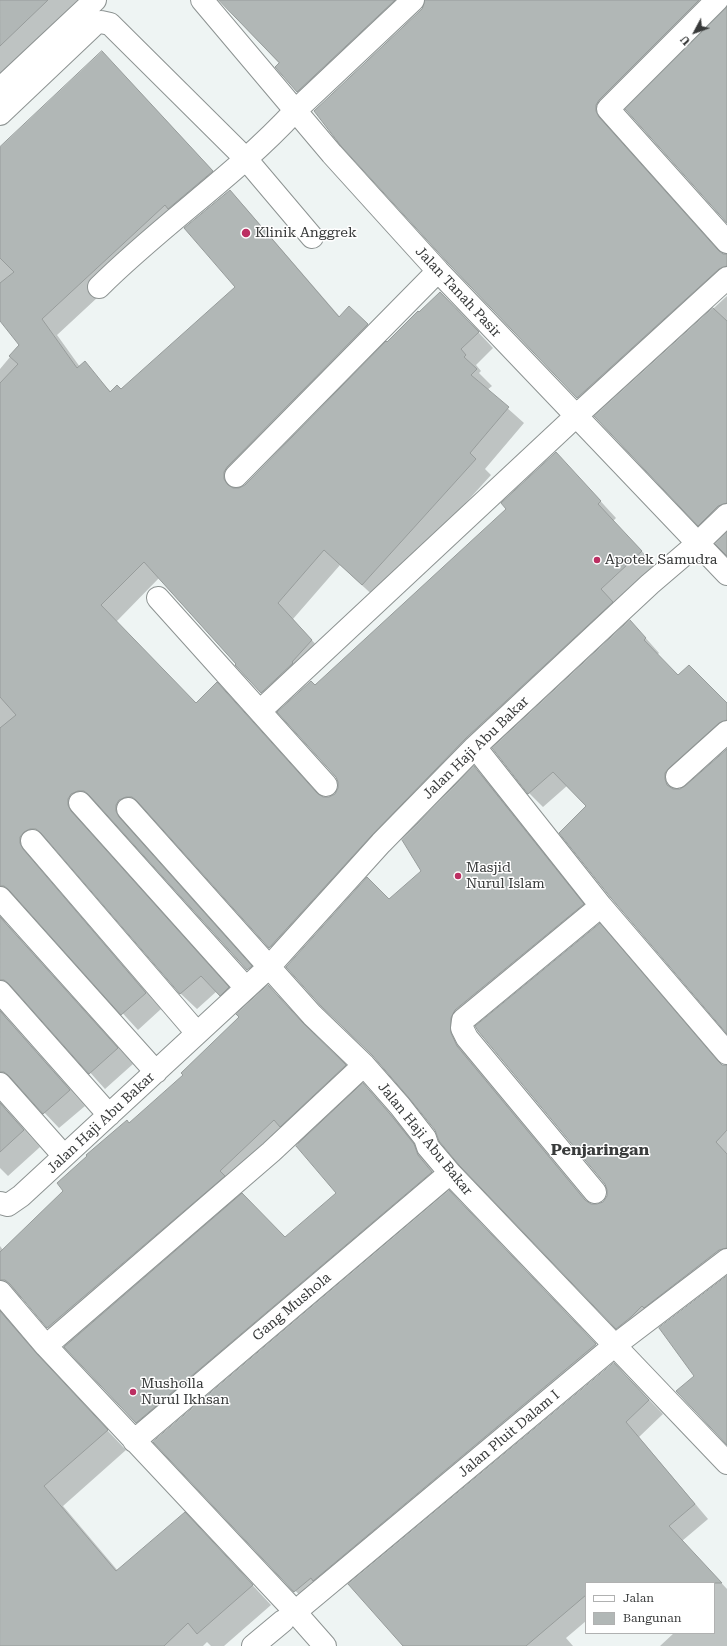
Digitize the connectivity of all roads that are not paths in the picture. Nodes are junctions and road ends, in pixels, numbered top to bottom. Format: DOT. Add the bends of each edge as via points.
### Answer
graph roads {
  1 [pos="95,0"];
  2 [pos="202,0"];
  3 [pos="413,0"];
  4 [pos="717,0"];
  5 [pos="0,89"];
  6 [pos="295,111"];
  7 [pos="0,114"];
  8 [pos="246,159"];
  9 [pos="312,237"];
  10 [pos="727,242"];
  11 [pos="438,271"];
  12 [pos="727,278"];
  13 [pos="100,286"];
  14 [pos="576,416"];
  15 [pos="236,476"];
  16 [pos="727,515"];
  17 [pos="698,544"];
  18 [pos="727,574"];
  19 [pos="158,598"];
  20 [pos="260,711"];
  21 [pos="727,732"];
  22 [pos="475,747"];
  23 [pos="677,777"];
  24 [pos="326,785"];
  25 [pos="80,803"];
  26 [pos="128,809"];
  27 [pos="32,842"];
  28 [pos="0,898"];
  29 [pos="602,906"];
  30 [pos="268,967"];
  31 [pos="246,988"];
  32 [pos="0,992"];
  33 [pos="197,1033"];
  34 [pos="727,1053"];
  35 [pos="364,1065"];
  36 [pos="156,1072"];
  37 [pos="0,1084"];
  38 [pos="109,1115"];
  39 [pos="64,1156"];
  40 [pos="450,1173"];
  41 [pos="596,1192"];
  42 [pos="0,1203"];
  43 [pos="727,1260"];
  44 [pos="0,1292"];
  45 [pos="46,1346"];
  46 [pos="614,1346"];
  47 [pos="134,1441"];
  48 [pos="727,1463"];
  49 [pos="289,1616"];
  50 [pos="253,1646"];
  51 [pos="325,1646"];
  1 -- 5 [label="street"];
  2 -- 6 [label="street, Jalan Tanah Pasir"];
  3 -- 6 [label="street"];
  4 -- 10 [label="street" via="608,109"];
  6 -- 8 [label="street"];
  6 -- 11 [label="street, Jalan Tanah Pasir"];
  7 -- 8 [label="street" via="101,22 110,24"];
  8 -- 9 [label="street"];
  8 -- 13 [label="street" via="126,260"];
  11 -- 14 [label="street, Jalan Tanah Pasir"];
  11 -- 15 [label="street"];
  12 -- 14 [label="street"];
  14 -- 17 [label="street, Jalan Tanah Pasir"];
  14 -- 20 [label="street"];
  16 -- 17 [label="street, Jalan Haji Abu Bakar"];
  17 -- 18 [label="street, Jalan Tanah Pasir"];
  17 -- 22 [label="street, Jalan Haji Abu Bakar" via="650,584"];
  19 -- 20 [label="street"];
  20 -- 24 [label="street"];
  21 -- 23 [label="street"];
  22 -- 29 [label="street"];
  22 -- 30 [label="street, Jalan Haji Abu Bakar" via="381,843"];
  25 -- 31 [label="street"];
  26 -- 30 [label="street"];
  27 -- 33 [label="street"];
  28 -- 36 [label="street"];
  29 -- 34 [label="street"];
  29 -- 41 [label="street" via="463,1020 462,1028 467,1038"];
  30 -- 31 [label="street, Jalan Haji Abu Bakar"];
  30 -- 35 [label="street, Jalan Haji Abu Bakar"];
  31 -- 33 [label="street, Jalan Haji Abu Bakar"];
  32 -- 38 [label="street"];
  33 -- 36 [label="street, Jalan Haji Abu Bakar"];
  35 -- 40 [label="street, Jalan Haji Abu Bakar" via="404,1111 425,1138 428,1147"];
  35 -- 45 [label="street" via="271,1152"];
  36 -- 38 [label="street, Jalan Haji Abu Bakar"];
  37 -- 39 [label="street"];
  38 -- 39 [label="street, Jalan Haji Abu Bakar"];
  39 -- 42 [label="street, Jalan Haji Abu Bakar" via="21,1196 8,1205"];
  40 -- 46 [label="street, Jalan Haji Abu Bakar"];
  40 -- 47 [label="street, Gang Mushola"];
  43 -- 46 [label="street, Jalan Pluit Dalam I"];
  44 -- 45 [label="street"];
  45 -- 47 [label="street"];
  46 -- 48 [label="street, Jalan Haji Abu Bakar"];
  46 -- 49 [label="street, Jalan Pluit Dalam I"];
  47 -- 49 [label="street"];
  49 -- 50 [label="street, Jalan Pluit Dalam I"];
  49 -- 51 [label="street"];
}
